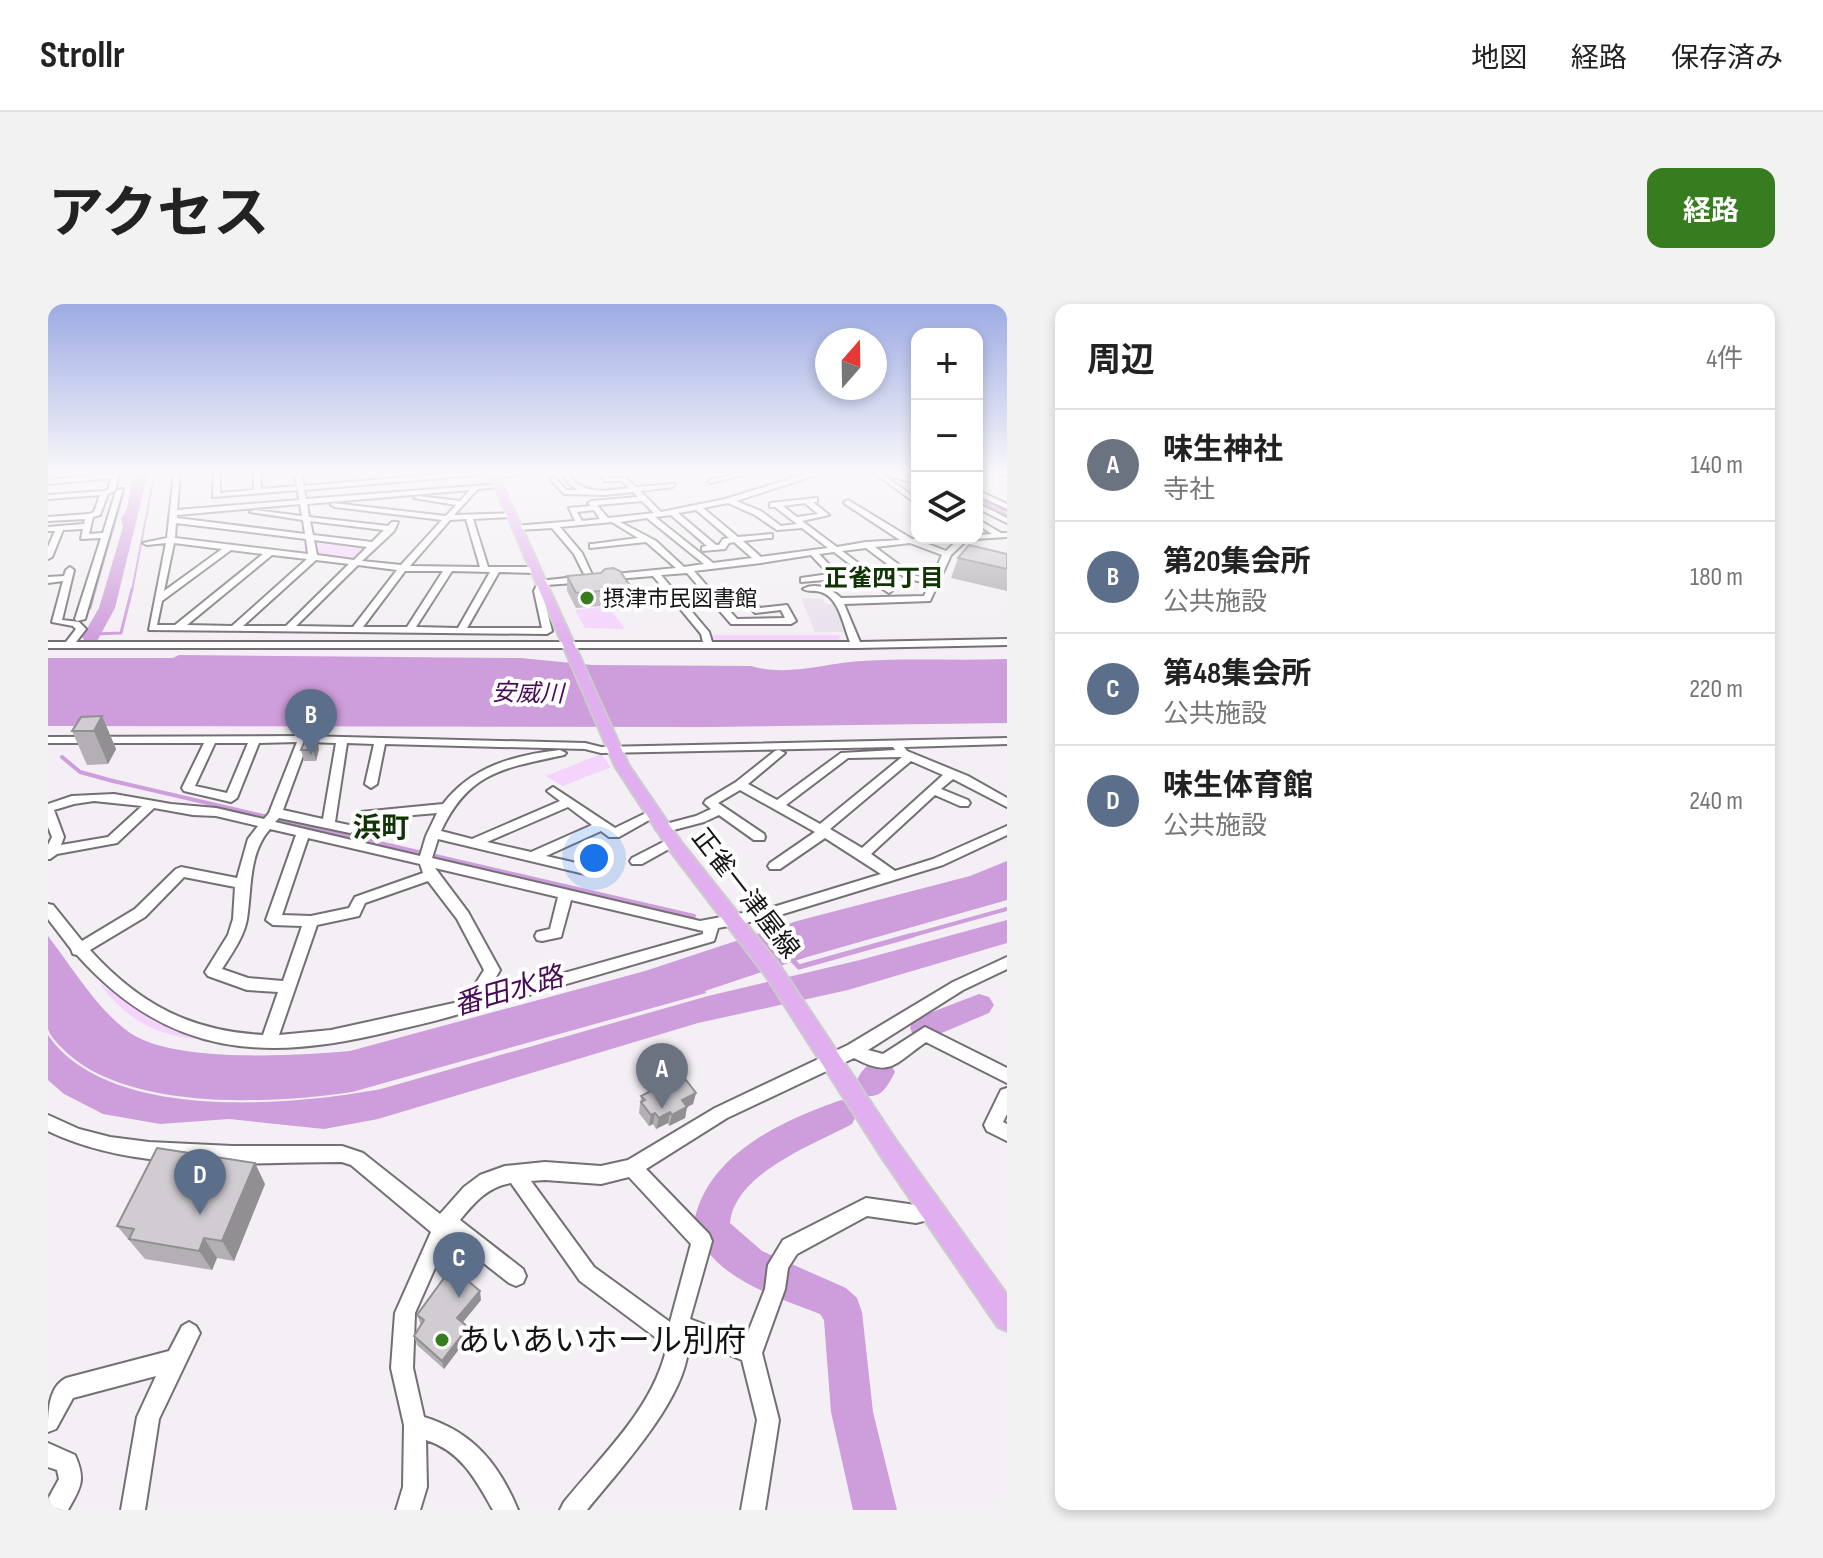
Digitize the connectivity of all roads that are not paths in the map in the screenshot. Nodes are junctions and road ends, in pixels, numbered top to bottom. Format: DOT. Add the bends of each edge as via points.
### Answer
graph roads {
  1 [pos="59,529"];
  2 [pos="87,529"];
  3 [pos="108,529"];
  4 [pos="172,529"];
  5 [pos="257,529"];
  6 [pos="307,529"];
  7 [pos="391,529"];
  8 [pos="438,529"];
  9 [pos="474,529"];
  10 [pos="519,529"];
  11 [pos="558,529"];
  12 [pos="590,529"];
  13 [pos="621,529"];
  14 [pos="666,529"];
  15 [pos="709,529"];
  16 [pos="711,529"];
  17 [pos="725,529"];
  18 [pos="811,529"];
  19 [pos="892,529"];
  20 [pos="694,531"];
  21 [pos="106,535"];
  22 [pos="1003,535"];
  23 [pos="309,537"];
  24 [pos="983,537"];
  25 [pos="645,539"];
  26 [pos="171,540"];
  27 [pos="738,540"];
  28 [pos="909,540"];
  29 [pos="147,543"];
  30 [pos="866,544"];
  31 [pos="958,544"];
  32 [pos="373,545"];
  33 [pos="605,545"];
  34 [pos="593,546"];
  35 [pos="716,546"];
  36 [pos="229,547"];
  37 [pos="836,548"];
  38 [pos="812,551"];
  39 [pos="270,552"];
  40 [pos="947,554"];
  41 [pos="786,556"];
  42 [pos="48,557"];
  43 [pos="313,558"];
  44 [pos="761,561"];
  45 [pos="356,563"];
  46 [pos="740,563"];
  47 [pos="713,567"];
  48 [pos="403,568"];
  49 [pos="449,569"];
  50 [pos="491,569"];
  51 [pos="535,570"];
  52 [pos="687,571"];
  53 [pos="656,574"];
  54 [pos="839,578"];
  55 [pos="590,579"];
  56 [pos="48,580"];
  57 [pos="876,580"];
  58 [pos="926,581"];
  59 [pos="542,583"];
  60 [pos="889,590"];
  61 [pos="63,594"];
  62 [pos="48,596"];
  63 [pos="711,598"];
  64 [pos="159,599"];
  65 [pos="838,601"];
  66 [pos="80,619"];
  67 [pos="178,628"];
  68 [pos="235,628"];
  69 [pos="289,628"];
  70 [pos="357,628"];
  71 [pos="411,628"];
  72 [pos="462,629"];
  73 [pos="853,637"];
  74 [pos="1007,642"];
  75 [pos="70,644"];
  76 [pos="48,645"];
  77 [pos="708,645"];
  78 [pos="572,648"];
  79 [pos="211,739"];
  80 [pos="255,739"];
  81 [pos="304,739"];
  82 [pos="48,740"];
  83 [pos="342,740"];
  84 [pos="380,740"];
  85 [pos="1007,741"];
  86 [pos="610,747"];
  87 [pos="903,751"];
  88 [pos="779,753"];
  89 [pos="951,774"];
  90 [pos="371,784"];
  91 [pos="740,785"];
  92 [pos="932,790"];
  93 [pos="553,791"];
  94 [pos="569,802"];
  95 [pos="964,803"];
  96 [pos="1007,803"];
  97 [pos="151,804"];
  98 [pos="777,806"];
  99 [pos="444,808"];
  100 [pos="48,810"];
  101 [pos="720,810"];
  102 [pos="272,818"];
  103 [pos="328,824"];
  104 [pos="600,826"];
  105 [pos="661,829"];
  106 [pos="1007,830"];
  107 [pos="822,831"];
  108 [pos="303,833"];
  109 [pos="434,834"];
  110 [pos="52,835"];
  111 [pos="759,837"];
  112 [pos="473,843"];
  113 [pos="50,855"];
  114 [pos="862,855"];
  115 [pos="534,856"];
  116 [pos="427,861"];
  117 [pos="637,861"];
  118 [pos="775,866"];
  119 [pos="593,871"];
  120 [pos="893,876"];
  121 [pos="242,884"];
  122 [pos="565,896"];
  123 [pos="48,909"];
  124 [pos="311,921"];
  125 [pos="712,924"];
  126 [pos="739,926"];
  127 [pos="542,936"];
  128 [pos="78,950"];
  129 [pos="1007,963"];
  130 [pos="288,987"];
  131 [pos="473,1001"];
  132 [pos="269,1040"];
  133 [pos="844,1054"];
  134 [pos="1007,1076"];
  135 [pos="1007,1095"];
  136 [pos="48,1123"];
  137 [pos="1007,1133"];
  138 [pos="632,1168"];
  139 [pos="515,1174"];
  140 [pos="932,1211"];
  141 [pos="444,1225"];
  142 [pos="516,1276"];
  143 [pos="1007,1318"];
  144 [pos="189,1333"];
  145 [pos="680,1334"];
  146 [pos="751,1353"];
  147 [pos="176,1360"];
  148 [pos="48,1421"];
  149 [pos="415,1425"];
  150 [pos="48,1455"];
  151 [pos="55,1510"];
  152 [pos="133,1510"];
  153 [pos="408,1510"];
  154 [pos="506,1510"];
  155 [pos="572,1510"];
  156 [pos="753,1510"];
  1 -- 42 [label="street"];
  2 -- 21 [label="street" via="84,537"];
  3 -- 21 [label="street"];
  4 -- 26 [label="street"];
  5 -- 23 [label="street"];
  6 -- 23 [label="street"];
  7 -- 32 [label="street"];
  8 -- 48 [label="street"];
  9 -- 50 [label="street"];
  10 -- 51 [label="main road, 正雀一津屋線"];
  11 -- 55 [label="street" via="578,553"];
  12 -- 33 [label="street"];
  13 -- 25 [label="street"];
  14 -- 47 [label="street"];
  15 -- 20 [label="street"];
  16 -- 35 [label="street"];
  17 -- 27 [label="street"];
  18 -- 37 [label="street"];
  19 -- 28 [label="street"];
  20 -- 35 [label="street"];
  21 -- 66 [label="street"];
  22 -- 24 [label="street"];
  23 -- 32 [label="street"];
  23 -- 43 [label="street"];
  25 -- 33 [label="street"];
  25 -- 52 [label="street"];
  26 -- 29 [label="street"];
  26 -- 36 [label="street"];
  26 -- 64 [label="street"];
  27 -- 35 [label="street"];
  27 -- 41 [label="street" via="766,536"];
  27 -- 44 [label="street"];
  28 -- 30 [label="street"];
  28 -- 40 [label="street"];
  30 -- 37 [label="street"];
  30 -- 58 [label="street" via="910,577"];
  31 -- 40 [label="street"];
  32 -- 45 [label="street"];
  33 -- 34 [label="street"];
  35 -- 46 [label="street"];
  36 -- 39 [label="street"];
  36 -- 64 [label="street"];
  37 -- 38 [label="street"];
  37 -- 57 [label="street"];
  38 -- 41 [label="street"];
  38 -- 65 [label="street" via="835,576 806,584"];
  39 -- 43 [label="street"];
  39 -- 67 [label="street"];
  40 -- 65 [label="street" via="927,599"];
  41 -- 44 [label="street"];
  43 -- 45 [label="street"];
  43 -- 68 [label="street"];
  44 -- 46 [label="street"];
  45 -- 48 [label="street"];
  45 -- 69 [label="street"];
  46 -- 47 [label="street"];
  47 -- 52 [label="street"];
  48 -- 49 [label="street"];
  48 -- 70 [label="street"];
  49 -- 50 [label="street"];
  49 -- 71 [label="street"];
  50 -- 51 [label="street"];
  50 -- 72 [label="street"];
  51 -- 59 [label="main road, 正雀一津屋線"];
  52 -- 53 [label="street"];
  52 -- 63 [label="street"];
  53 -- 55 [label="street"];
  53 -- 77 [label="street" via="706,634"];
  54 -- 57 [label="street" via="847,584"];
  55 -- 59 [label="street"];
  56 -- 61 [label="street" via="69,574"];
  57 -- 60 [label="street"];
  59 -- 72 [label="street" via="538,591 547,631"];
  59 -- 78 [label="main road, 正雀一津屋線"];
  61 -- 62 [label="street"];
  61 -- 75 [label="street" via="57,622 81,629"];
  63 -- 63 [label="street" via="734,622 791,621 784,607 758,611 744,595"];
  64 -- 67 [label="street" via="152,628"];
  65 -- 73 [label="street"];
  67 -- 68 [label="street"];
  68 -- 69 [label="street"];
  69 -- 70 [label="street"];
  70 -- 71 [label="street"];
  71 -- 72 [label="street"];
  73 -- 74 [label="street"];
  73 -- 77 [label="street"];
  75 -- 76 [label="street"];
  75 -- 78 [label="street"];
  77 -- 78 [label="street"];
  78 -- 86 [label="main road, 正雀一津屋線"];
  79 -- 80 [label="street"];
  79 -- 80 [label="street" via="188,788 231,798"];
  79 -- 82 [label="street"];
  80 -- 81 [label="street"];
  81 -- 83 [label="street"];
  81 -- 102 [label="street"];
  83 -- 84 [label="street"];
  83 -- 103 [label="street"];
  84 -- 86 [label="street"];
  84 -- 90 [label="street"];
  85 -- 87 [label="street"];
  86 -- 87 [label="street"];
  86 -- 99 [label="street" via="513,762 457,790"];
  86 -- 105 [label="main road, 正雀一津屋線"];
  87 -- 89 [label="street"];
  87 -- 98 [label="street" via="845,755"];
  87 -- 107 [label="street"];
  88 -- 91 [label="street"];
  89 -- 92 [label="street"];
  89 -- 96 [label="street"];
  91 -- 98 [label="street"];
  91 -- 101 [label="street" via="710,803"];
  92 -- 95 [label="street"];
  92 -- 114 [label="street"];
  93 -- 94 [label="street"];
  94 -- 104 [label="street"];
  94 -- 112 [label="street"];
  97 -- 100 [label="street" via="96,795"];
  97 -- 102 [label="street" via="192,813"];
  97 -- 113 [label="street" via="112,840"];
  98 -- 107 [label="street"];
  99 -- 103 [label="street" via="361,816 361,824 350,829"];
  99 -- 109 [label="street"];
  100 -- 110 [label="street"];
  101 -- 105 [label="street"];
  101 -- 111 [label="street"];
  102 -- 103 [label="street"];
  102 -- 108 [label="street"];
  102 -- 121 [label="street" via="254,839"];
  104 -- 105 [label="street" via="614,834"];
  104 -- 115 [label="street"];
  105 -- 117 [label="street"];
  105 -- 126 [label="main road, 正雀一津屋線"];
  106 -- 120 [label="street"];
  107 -- 114 [label="street"];
  107 -- 118 [label="street"];
  108 -- 116 [label="street"];
  108 -- 124 [label="street" via="273,920"];
  109 -- 112 [label="street"];
  109 -- 116 [label="street"];
  110 -- 113 [label="street" via="58,837"];
  112 -- 115 [label="street"];
  114 -- 120 [label="street"];
  115 -- 119 [label="street"];
  116 -- 122 [label="street"];
  116 -- 124 [label="street" via="360,900 354,912"];
  116 -- 131 [label="street" via="492,970"];
  120 -- 126 [label="street"];
  121 -- 128 [label="street" via="181,872 140,913"];
  121 -- 130 [label="street" via="235,936 213,972 247,984"];
  122 -- 125 [label="street" via="700,926"];
  122 -- 127 [label="street" via="556,933"];
  123 -- 128 [label="street"];
  124 -- 130 [label="street"];
  125 -- 126 [label="street"];
  125 -- 131 [label="street" via="709,937"];
  126 -- 133 [label="main road, 正雀一津屋線" via="799,1008"];
  128 -- 132 [label="street" via="148,1007 179,1025 223,1037"];
  129 -- 133 [label="street"];
  130 -- 132 [label="street"];
  131 -- 132 [label="street" via="350,1035"];
  133 -- 134 [label="street" via="886,1061 925,1034"];
  133 -- 138 [label="street" via="721,1113"];
  133 -- 140 [label="main road, 正雀一津屋線"];
  135 -- 137 [label="street" via="993,1125"];
  136 -- 141 [label="street" via="61,1131 145,1151 342,1154 357,1159"];
  138 -- 139 [label="street" via="601,1175"];
  138 -- 145 [label="street" via="702,1241"];
  139 -- 141 [label="street" via="479,1186"];
  139 -- 145 [label="street" via="587,1274"];
  140 -- 143 [label="main road, 正雀一津屋線"];
  140 -- 146 [label="street" via="866,1207 790,1247"];
  141 -- 142 [label="street"];
  141 -- 149 [label="street" via="405,1313 402,1368"];
  144 -- 147 [label="street"];
  145 -- 146 [label="street"];
  145 -- 155 [label="street" via="677,1359 654,1406"];
  146 -- 156 [label="street" via="768,1420"];
  147 -- 148 [label="street" via="66,1389"];
  147 -- 152 [label="street" via="148,1417"];
  149 -- 153 [label="street" via="415,1487"];
  149 -- 154 [label="street" via="443,1433 473,1454"];
  150 -- 151 [label="street" via="67,1463 71,1481"];
}
